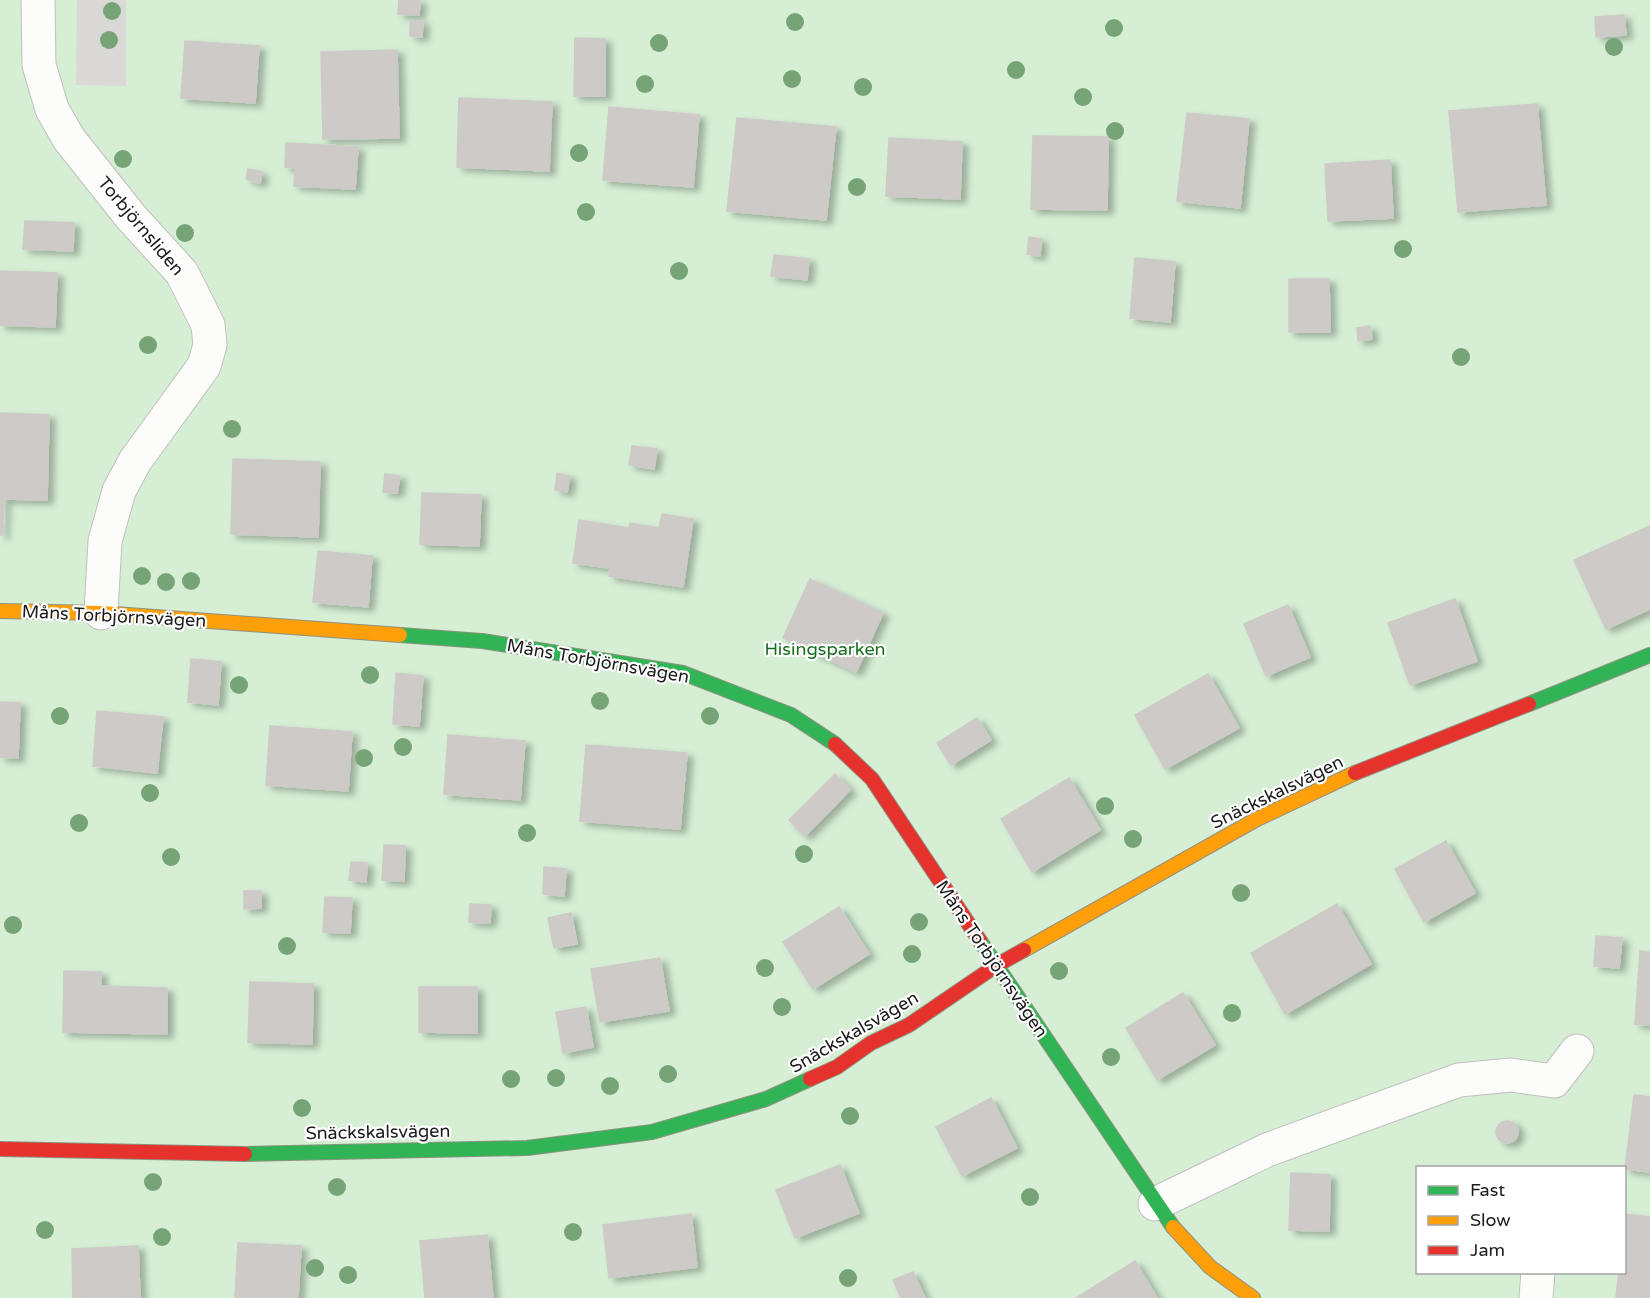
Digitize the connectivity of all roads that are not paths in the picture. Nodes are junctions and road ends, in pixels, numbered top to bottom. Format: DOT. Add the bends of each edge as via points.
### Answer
graph roads {
  1 [pos="38,0"];
  2 [pos="0,610"];
  3 [pos="101,613"];
  4 [pos="1650,655"];
  5 [pos="997,965"];
  6 [pos="1577,1051"];
  7 [pos="0,1149"];
  8 [pos="1155,1204"];
  9 [pos="1538,1274"];
  10 [pos="1253,1298"];
  11 [pos="1536,1298"];
  1 -- 3 [label="street, Torbjörnsliden" via="39,65 52,109 69,139 182,273 208,325 210,345 204,366 135,461 119,491 105,541"];
  2 -- 3 [label="street, Måns Torbjörnsvägen"];
  3 -- 5 [label="street, Måns Torbjörnsvägen" via="482,641 683,673 764,703 830,739 872,779"];
  4 -- 5 [label="street, Snäckskalsvägen" via="1328,784 1257,819"];
  5 -- 7 [label="street, Snäckskalsvägen" via="909,1025 800,1085 722,1114 652,1132 527,1148 203,1155"];
  5 -- 8 [label="street, Måns Torbjörnsvägen"];
  6 -- 8 [label="street" via="1554,1081 1511,1075 1459,1080 1267,1150"];
  8 -- 10 [label="street, Måns Torbjörnsvägen" via="1187,1247 1227,1282"];
  9 -- 11 [label="street"];
}
